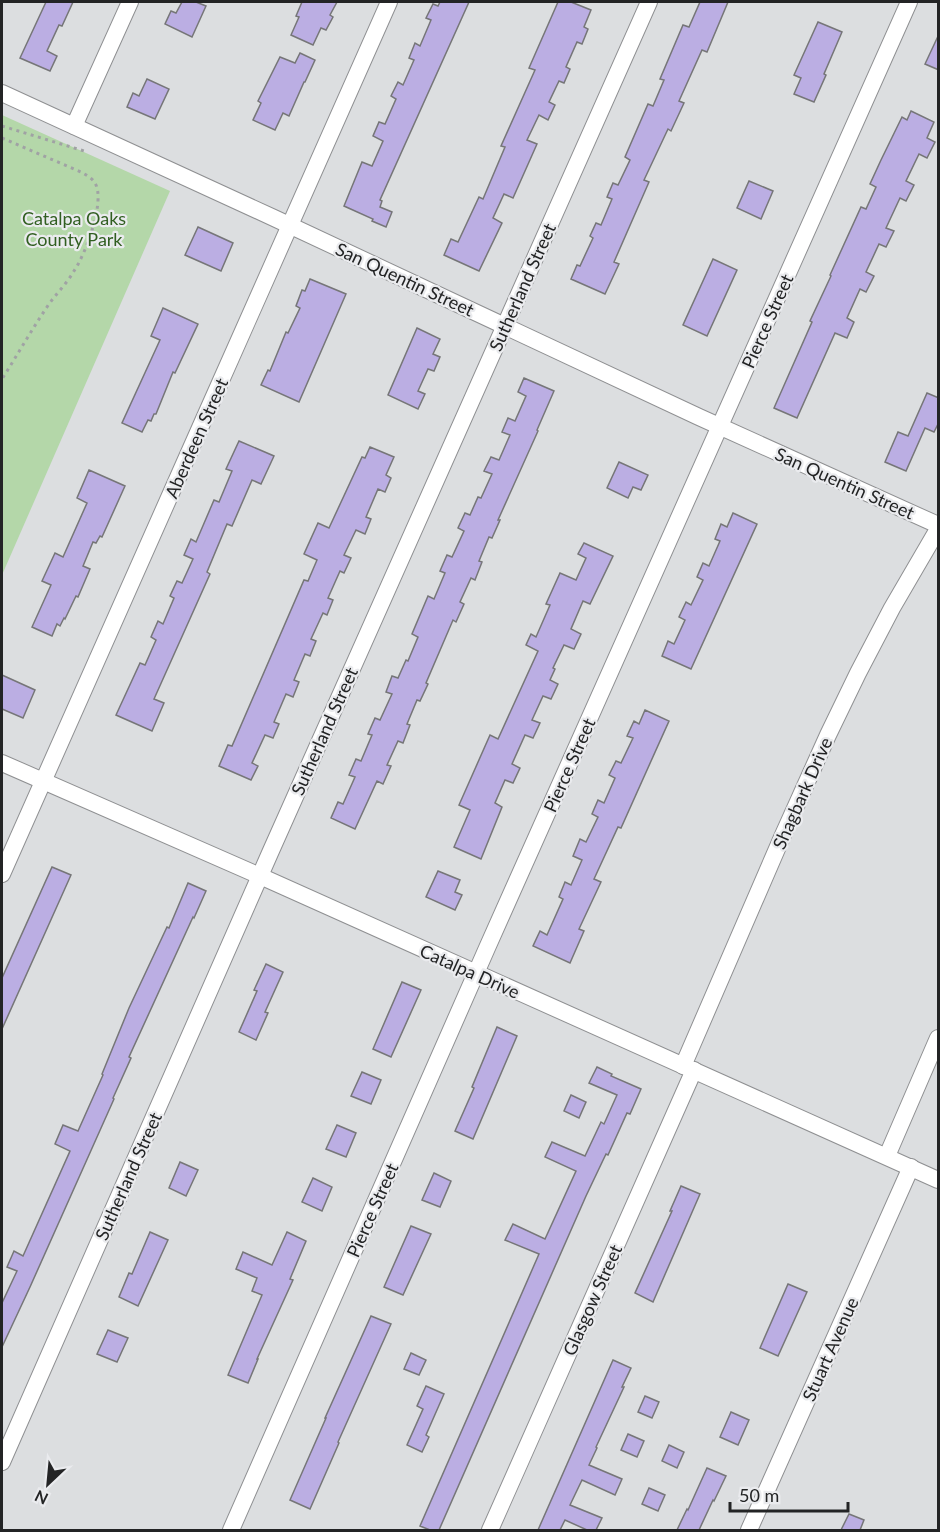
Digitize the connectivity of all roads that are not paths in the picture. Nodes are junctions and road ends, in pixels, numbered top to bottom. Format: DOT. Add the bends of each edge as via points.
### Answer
graph roads {
  1 [pos="130,2"];
  2 [pos="389,2"];
  3 [pos="649,2"];
  4 [pos="909,2"];
  5 [pos="2,93"];
  6 [pos="74,126"];
  7 [pos="290,226"];
  8 [pos="505,325"];
  9 [pos="720,427"];
  10 [pos="939,527"];
  11 [pos="2,763"];
  12 [pos="42,781"];
  13 [pos="2,874"];
  14 [pos="260,876"];
  15 [pos="476,975"];
  16 [pos="939,1038"];
  17 [pos="688,1068"];
  18 [pos="887,1156"];
  19 [pos="911,1167"];
  20 [pos="939,1180"];
  21 [pos="2,1462"];
  22 [pos="231,1530"];
  23 [pos="490,1530"];
  24 [pos="749,1530"];
  1 -- 6 [label="street"];
  2 -- 7 [label="street, Aberdeen Street"];
  3 -- 8 [label="street, Sutherland Street"];
  4 -- 9 [label="street, Pierce Street"];
  5 -- 6 [label="street, San Quentin Street"];
  6 -- 7 [label="street, San Quentin Street"];
  7 -- 8 [label="street, San Quentin Street"];
  7 -- 12 [label="street, Aberdeen Street"];
  8 -- 9 [label="street, San Quentin Street"];
  8 -- 14 [label="street, Sutherland Street"];
  9 -- 10 [label="street, San Quentin Street"];
  9 -- 15 [label="street, Pierce Street"];
  10 -- 17 [label="street, Shagbark Drive" via="892,608 828,735"];
  11 -- 12 [label="street, Catalpa Drive"];
  12 -- 13 [label="street, Aberdeen Street"];
  12 -- 14 [label="street, Catalpa Drive"];
  14 -- 15 [label="street, Catalpa Drive"];
  14 -- 21 [label="street, Sutherland Street"];
  15 -- 17 [label="street, Catalpa Drive"];
  15 -- 22 [label="street, Pierce Street"];
  16 -- 18 [label="street"];
  17 -- 18 [label="street, Catalpa Drive"];
  17 -- 23 [label="street, Glasgow Street"];
  18 -- 19 [label="street, Catalpa Drive"];
  19 -- 20 [label="street, Catalpa Drive"];
  19 -- 24 [label="street, Stuart Avenue"];
}
